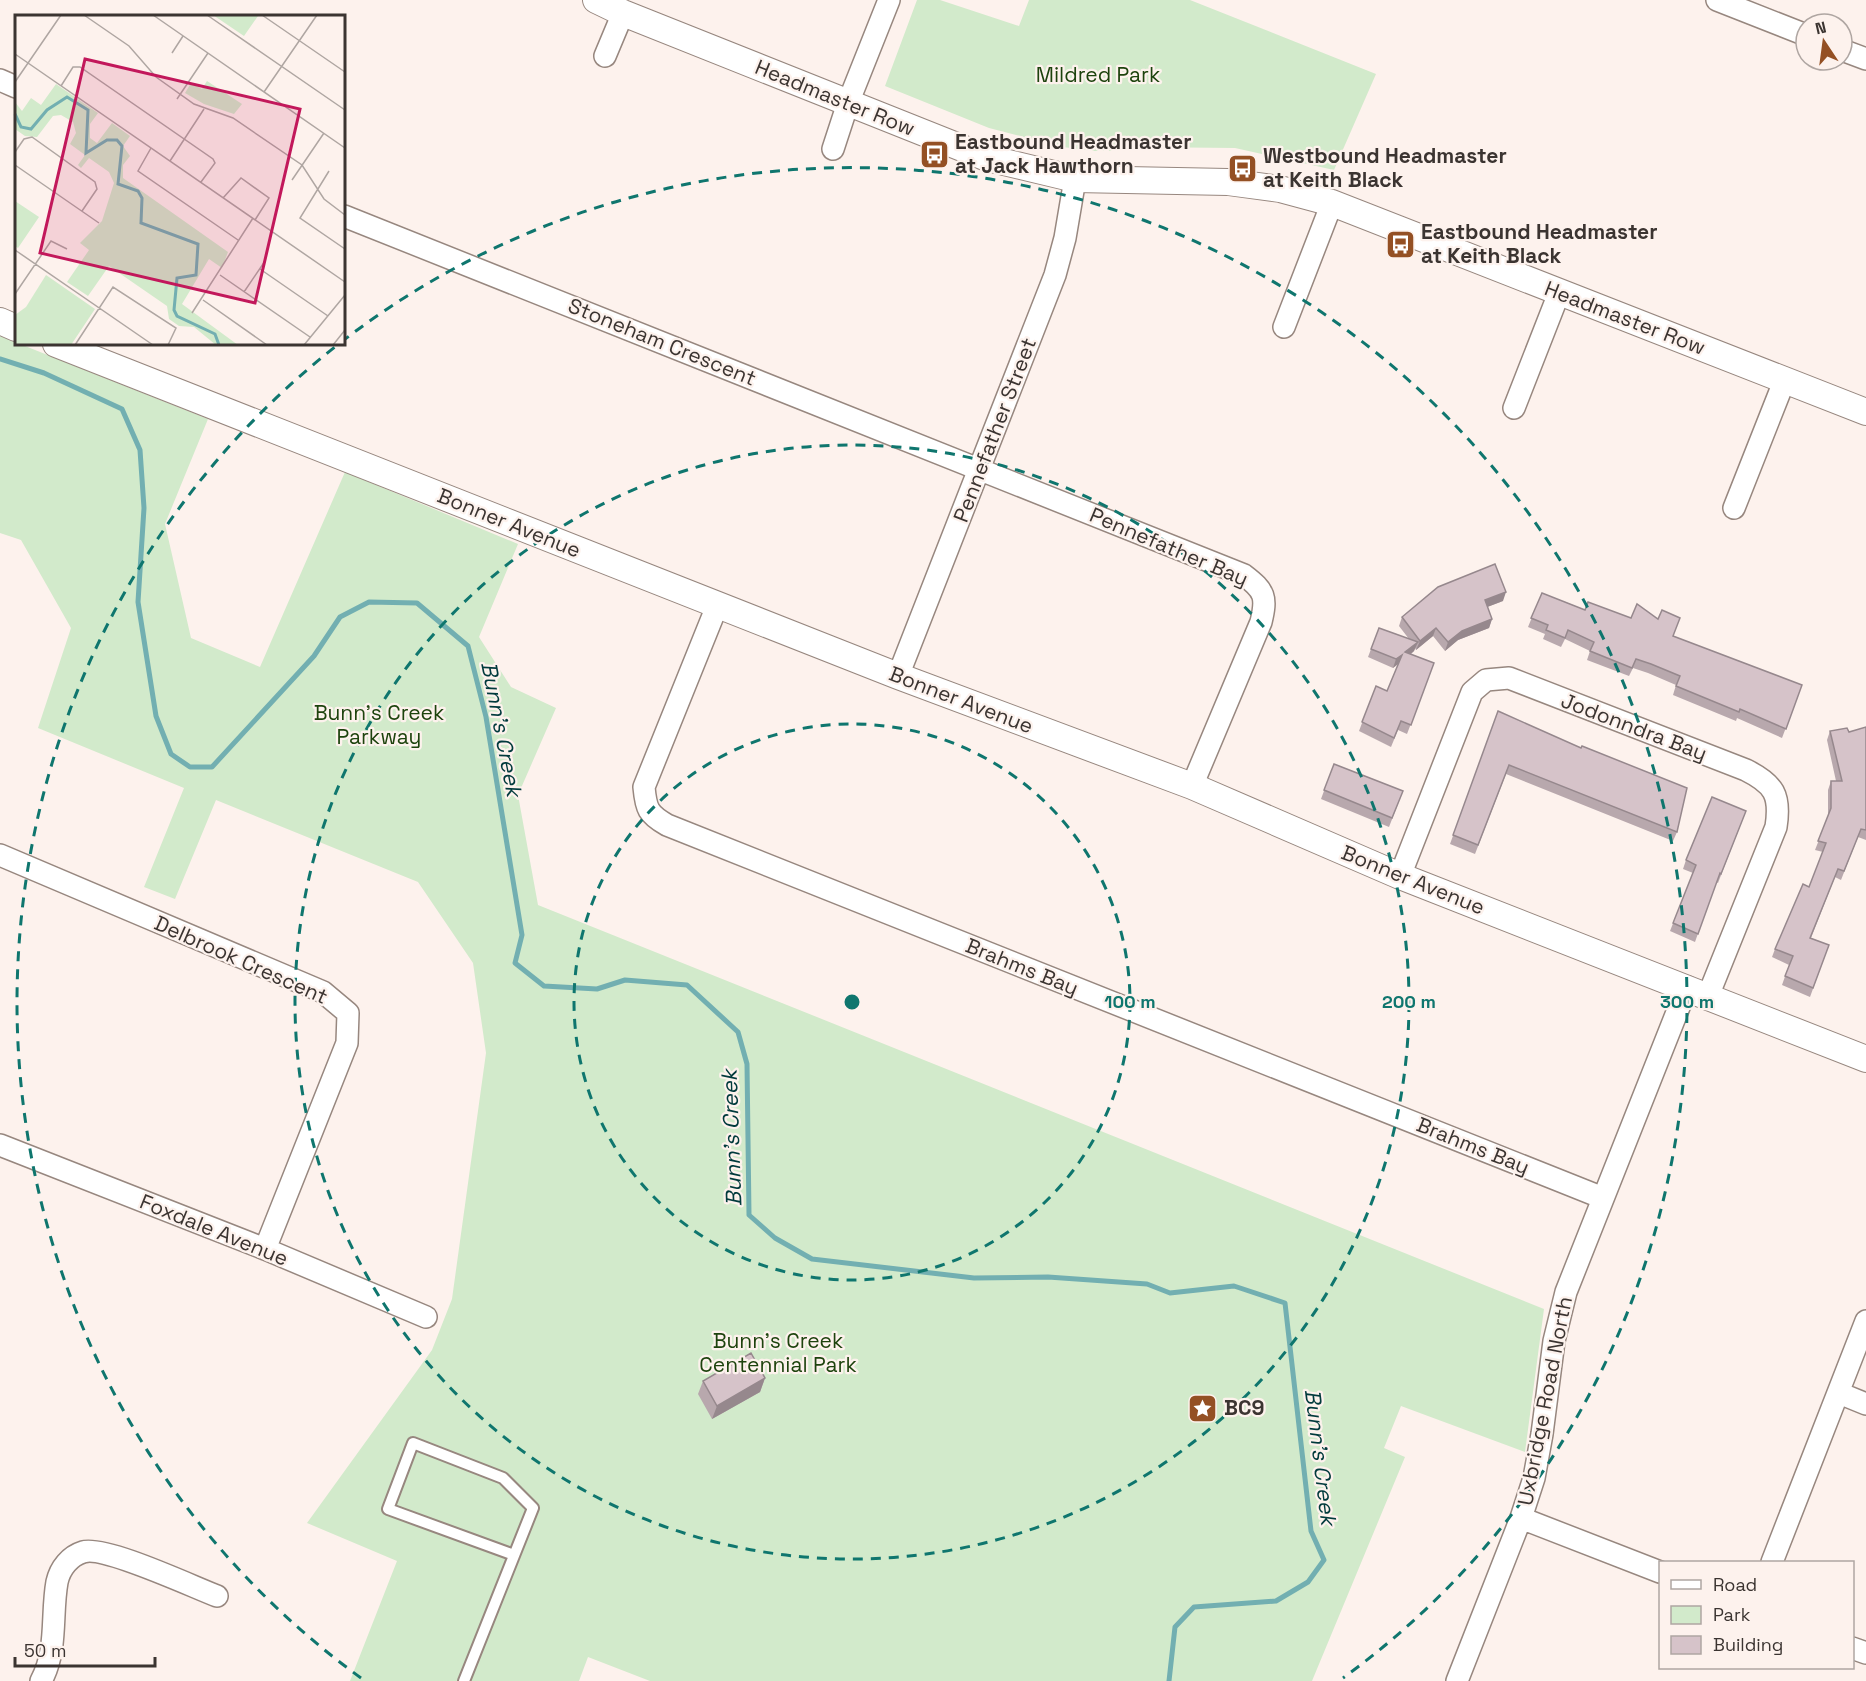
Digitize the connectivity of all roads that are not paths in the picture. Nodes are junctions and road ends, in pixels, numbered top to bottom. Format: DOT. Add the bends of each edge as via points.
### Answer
graph roads {
  1 [pos="596,0"];
  2 [pos="889,0"];
  3 [pos="1717,0"];
  4 [pos="622,13"];
  5 [pos="1794,30"];
  6 [pos="605,56"];
  7 [pos="0,80"];
  8 [pos="15,87"];
  9 [pos="848,103"];
  10 [pos="832,149"];
  11 [pos="1075,179"];
  12 [pos="1332,202"];
  13 [pos="345,216"];
  14 [pos="1559,293"];
  15 [pos="0,321"];
  16 [pos="1284,327"];
  17 [pos="15,328"];
  18 [pos="59,345"];
  19 [pos="1785,379"];
  20 [pos="1514,408"];
  21 [pos="1866,412"];
  22 [pos="981,468"];
  23 [pos="1734,508"];
  24 [pos="717,606"];
  25 [pos="898,676"];
  26 [pos="1192,786"];
  27 [pos="0,855"];
  28 [pos="1400,876"];
  29 [pos="1697,992"];
  30 [pos="1866,1059"];
  31 [pos="0,1145"];
  32 [pos="1603,1198"];
  33 [pos="265,1249"];
  34 [pos="426,1317"];
  35 [pos="1866,1321"];
  36 [pos="1839,1393"];
  37 [pos="1866,1404"];
  38 [pos="1521,1518"];
  39 [pos="514,1555"];
  40 [pos="1773,1561"];
  41 [pos="1659,1572"];
  42 [pos="217,1596"];
  43 [pos="41,1681"];
  44 [pos="464,1681"];
  45 [pos="1457,1681"];
  1 -- 4 [label="street, Headmaster Row"];
  2 -- 9 [label="street"];
  3 -- 5 [label="street"];
  4 -- 6 [label="street"];
  4 -- 9 [label="street, Headmaster Row"];
  7 -- 8 [label="street"];
  9 -- 10 [label="street"];
  9 -- 11 [label="street, Headmaster Row" via="987,158"];
  11 -- 12 [label="street, Headmaster Row" via="1228,182"];
  11 -- 22 [label="street, Pennefather Street" via="1055,275"];
  12 -- 14 [label="street, Headmaster Row"];
  12 -- 16 [label="street"];
  13 -- 22 [label="street, Stoneham Crescent"];
  14 -- 19 [label="street, Headmaster Row"];
  14 -- 20 [label="street"];
  15 -- 17 [label="street"];
  18 -- 24 [label="street, Bonner Avenue"];
  19 -- 21 [label="street, Headmaster Row"];
  19 -- 23 [label="street"];
  22 -- 25 [label="street, Pennefather Street"];
  22 -- 26 [label="street, Pennefather Bay" via="1244,575 1258,586 1265,603 1261,622"];
  24 -- 25 [label="street, Bonner Avenue"];
  24 -- 32 [label="street, Brahms Bay" via="644,787 646,805 653,817"];
  25 -- 26 [label="street, Bonner Avenue"];
  26 -- 28 [label="street, Bonner Avenue"];
  27 -- 33 [label="street, Delbrook Crescent" via="322,992 348,1013 347,1043"];
  28 -- 29 [label="street, Bonner Avenue"];
  28 -- 29 [label="street, Jodonndra Bay" via="1472,692 1486,680 1509,678 1746,770 1762,778 1775,792 1779,809 1776,827"];
  29 -- 30 [label="street, Bonner Avenue"];
  29 -- 32 [label="street, Uxbridge Road North"];
  31 -- 33 [label="street, Foxdale Avenue"];
  32 -- 38 [label="street, Uxbridge Road North" via="1566,1292 1554,1341 1534,1478"];
  33 -- 34 [label="street, Foxdale Avenue"];
  35 -- 36 [label="street"];
  36 -- 37 [label="street"];
  36 -- 40 [label="street"];
  38 -- 41 [label="street"];
  38 -- 45 [label="street, Uxbridge Road North"];
  39 -- 39 [label="lane" via="533,1508 503,1478 413,1443 388,1509"];
  39 -- 44 [label="lane"];
  42 -- 43 [label="street" via="107,1553 84,1551 65,1563 57,1581 53,1644"];
}
